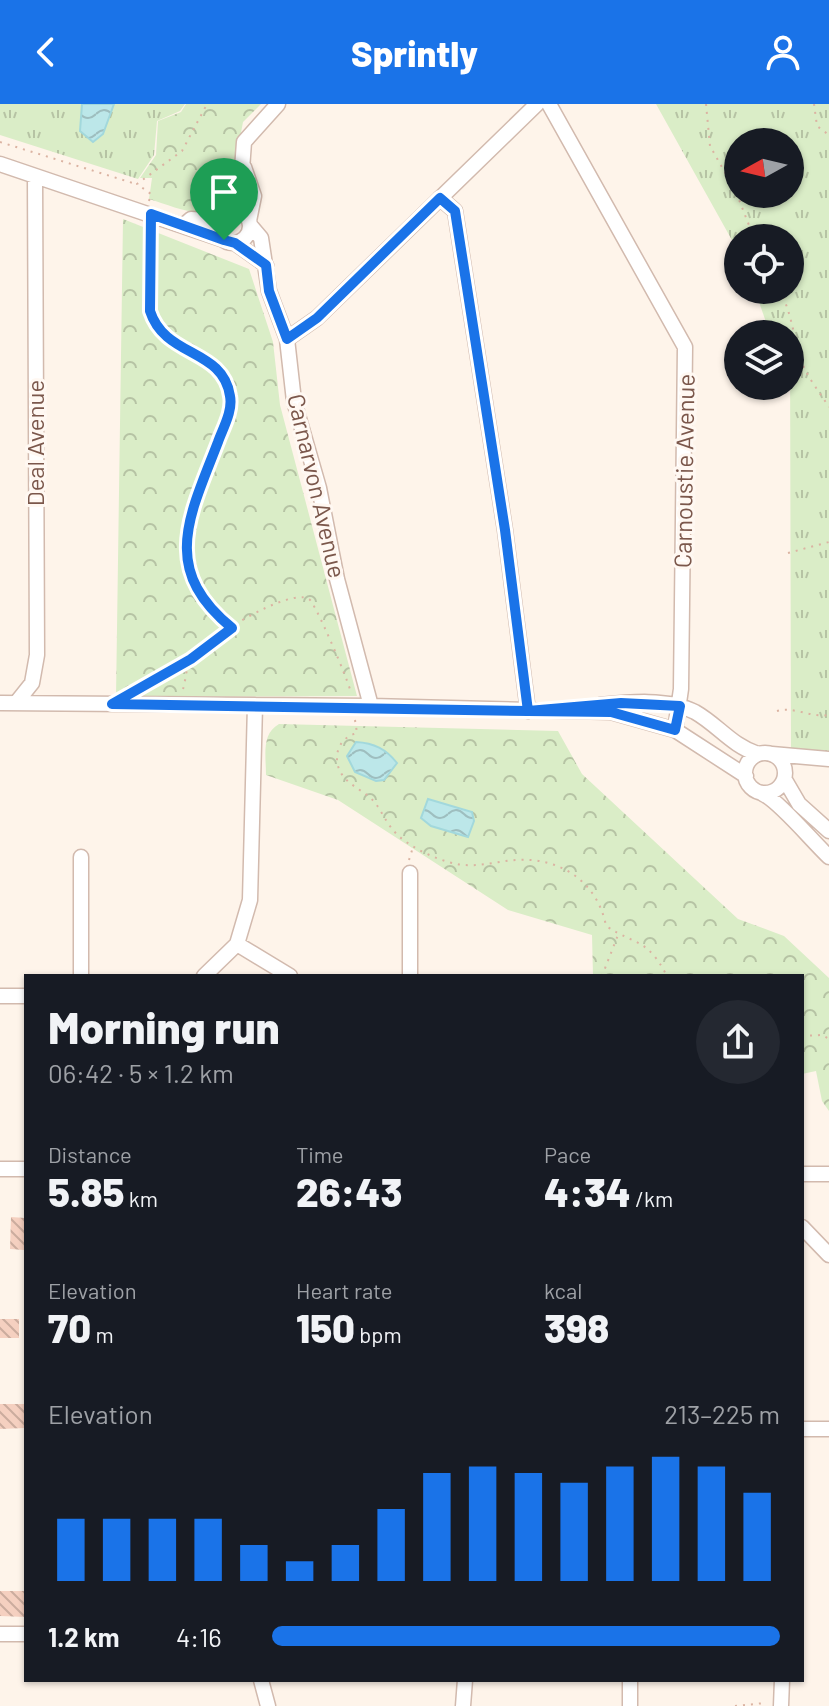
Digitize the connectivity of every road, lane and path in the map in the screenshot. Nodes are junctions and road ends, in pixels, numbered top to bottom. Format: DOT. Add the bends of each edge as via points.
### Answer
graph roads {
  1 [pos="207,104"];
  2 [pos="278,104"];
  3 [pos="537,104"];
  4 [pos="549,104"];
  5 [pos="706,104"];
  6 [pos="814,104"];
  7 [pos="829,135"];
  8 [pos="0,142"];
  9 [pos="0,164"];
  10 [pos="244,167"];
  11 [pos="35,176"];
  12 [pos="137,184"];
  13 [pos="440,198"];
  14 [pos="230,209"];
  15 [pos="151,214"];
  16 [pos="217,221"];
  17 [pos="250,223"];
  18 [pos="749,224"];
  19 [pos="184,225"];
  20 [pos="230,241"];
  21 [pos="266,265"];
  22 [pos="784,304"];
  23 [pos="287,339"];
  24 [pos="829,407"];
  25 [pos="829,542"];
  26 [pos="788,553"];
  27 [pos="232,628"];
  28 [pos="191,659"];
  29 [pos="0,703"];
  30 [pos="16,703"];
  31 [pos="112,704"];
  32 [pos="255,705"];
  33 [pos="179,706"];
  34 [pos="353,706"];
  35 [pos="371,706"];
  36 [pos="680,706"];
  37 [pos="528,711"];
  38 [pos="777,711"];
  39 [pos="829,715"];
  40 [pos="675,730"];
  41 [pos="765,754"];
  42 [pos="825,758"];
  43 [pos="746,776"];
  44 [pos="785,776"];
  45 [pos="763,794"];
  46 [pos="829,831"];
  47 [pos="81,857"];
  48 [pos="829,857"];
  49 [pos="410,873"];
  50 [pos="618,934"];
  51 [pos="237,944"];
  52 [pos="81,974"];
  53 [pos="206,974"];
  54 [pos="287,974"];
  55 [pos="410,974"];
  56 [pos="603,974"];
  57 [pos="666,974"];
  58 [pos="0,996"];
  59 [pos="24,996"];
  60 [pos="804,1036"];
  61 [pos="829,1039"];
  62 [pos="0,1169"];
  63 [pos="24,1169"];
  64 [pos="804,1174"];
  65 [pos="829,1174"];
  66 [pos="804,1229"];
  67 [pos="829,1255"];
  68 [pos="804,1429"];
  69 [pos="829,1429"];
  70 [pos="0,1634"];
  71 [pos="24,1634"];
  72 [pos="262,1682"];
  73 [pos="465,1682"];
  74 [pos="630,1682"];
  75 [pos="782,1682"];
  76 [pos="781,1704"];
  77 [pos="268,1706"];
  78 [pos="463,1706"];
  79 [pos="630,1706"];
  80 [pos="735,1706"];
  1 -- 12 [label="path" via="190,141 170,163"];
  2 -- 10 [label="street, Carnarvon Avenue" via="248,134"];
  3 -- 13 [label="street"];
  4 -- 36 [label="street, Carnoustie Avenue" via="685,347"];
  5 -- 18 [label="path" via="710,146"];
  6 -- 7 [label="path" via="817,126"];
  8 -- 12 [label="path"];
  9 -- 11 [label="street"];
  10 -- 14 [label="street, Carnarvon Avenue"];
  10 -- 17 [label="street, Carnarvon Avenue" via="254,196"];
  11 -- 15 [label="street"];
  11 -- 30 [label="street, Deal Avenue" via="37,655 32,683"];
  12 -- 15 [label="path" via="151,194"];
  13 -- 23 [label="street" via="317,318"];
  13 -- 37 [label="street" via="455,211"];
  14 -- 16 [label="street"];
  14 -- 17 [label="street" via="240,210"];
  15 -- 19 [label="street"];
  15 -- 27 [label="path" via="150,311 155,325 170,342 217,370 230,395 231,406 190,513 187,566 206,604"];
  16 -- 19 [label="street" via="191,219"];
  16 -- 20 [label="street" via="217,232"];
  17 -- 20 [label="street" via="248,235"];
  17 -- 21 [label="street, Carnarvon Avenue" via="261,238"];
  19 -- 20 [label="street"];
  20 -- 21 [label="street"];
  21 -- 23 [label="street, Carnarvon Avenue" via="269,291"];
  22 -- 24 [label="path" via="798,354"];
  23 -- 35 [label="street, Carnarvon Avenue" via="294,401"];
  25 -- 26 [label="path"];
  27 -- 28 [label="path"];
  27 -- 34 [label="path" via="270,604 301,596 318,607"];
  28 -- 31 [label="path"];
  28 -- 33 [label="path"];
  29 -- 30 [label="street"];
  30 -- 31 [label="street"];
  31 -- 33 [label="street"];
  32 -- 33 [label="street"];
  32 -- 34 [label="street"];
  32 -- 51 [label="street" via="252,881"];
  34 -- 35 [label="street"];
  34 -- 50 [label="path" via="357,733 348,735 337,755 343,777 375,801 395,833 453,864 542,860 562,866 593,893 606,926"];
  35 -- 37 [label="street"];
  36 -- 37 [label="street" via="621,703"];
  36 -- 40 [label="street, Carnoustie Avenue"];
  36 -- 41 [label="street" via="732,742"];
  37 -- 40 [label="street" via="611,712"];
  38 -- 39 [label="path"];
  40 -- 43 [label="street"];
  41 -- 42 [label="street"];
  41 -- 43 [label="street" via="747,766"];
  41 -- 44 [label="street" via="781,761"];
  42 -- 44 [label="street" via="800,763"];
  43 -- 45 [label="street"];
  44 -- 45 [label="street" via="775,791"];
  44 -- 46 [label="street" via="799,804"];
  45 -- 48 [label="street" via="779,803"];
  47 -- 52 [label="street"];
  49 -- 55 [label="street"];
  50 -- 56 [label="path"];
  50 -- 57 [label="path" via="635,938 656,955"];
  51 -- 53 [label="street"];
  51 -- 54 [label="street"];
  58 -- 59 [label="street"];
  60 -- 61 [label="path"];
  62 -- 63 [label="street"];
  64 -- 65 [label="street"];
  66 -- 67 [label="street"];
  68 -- 69 [label="street"];
  70 -- 71 [label="street"];
  72 -- 77 [label="street"];
  73 -- 78 [label="street"];
  74 -- 79 [label="street"];
  75 -- 76 [label="street"];
  76 -- 80 [label="path"];
}
